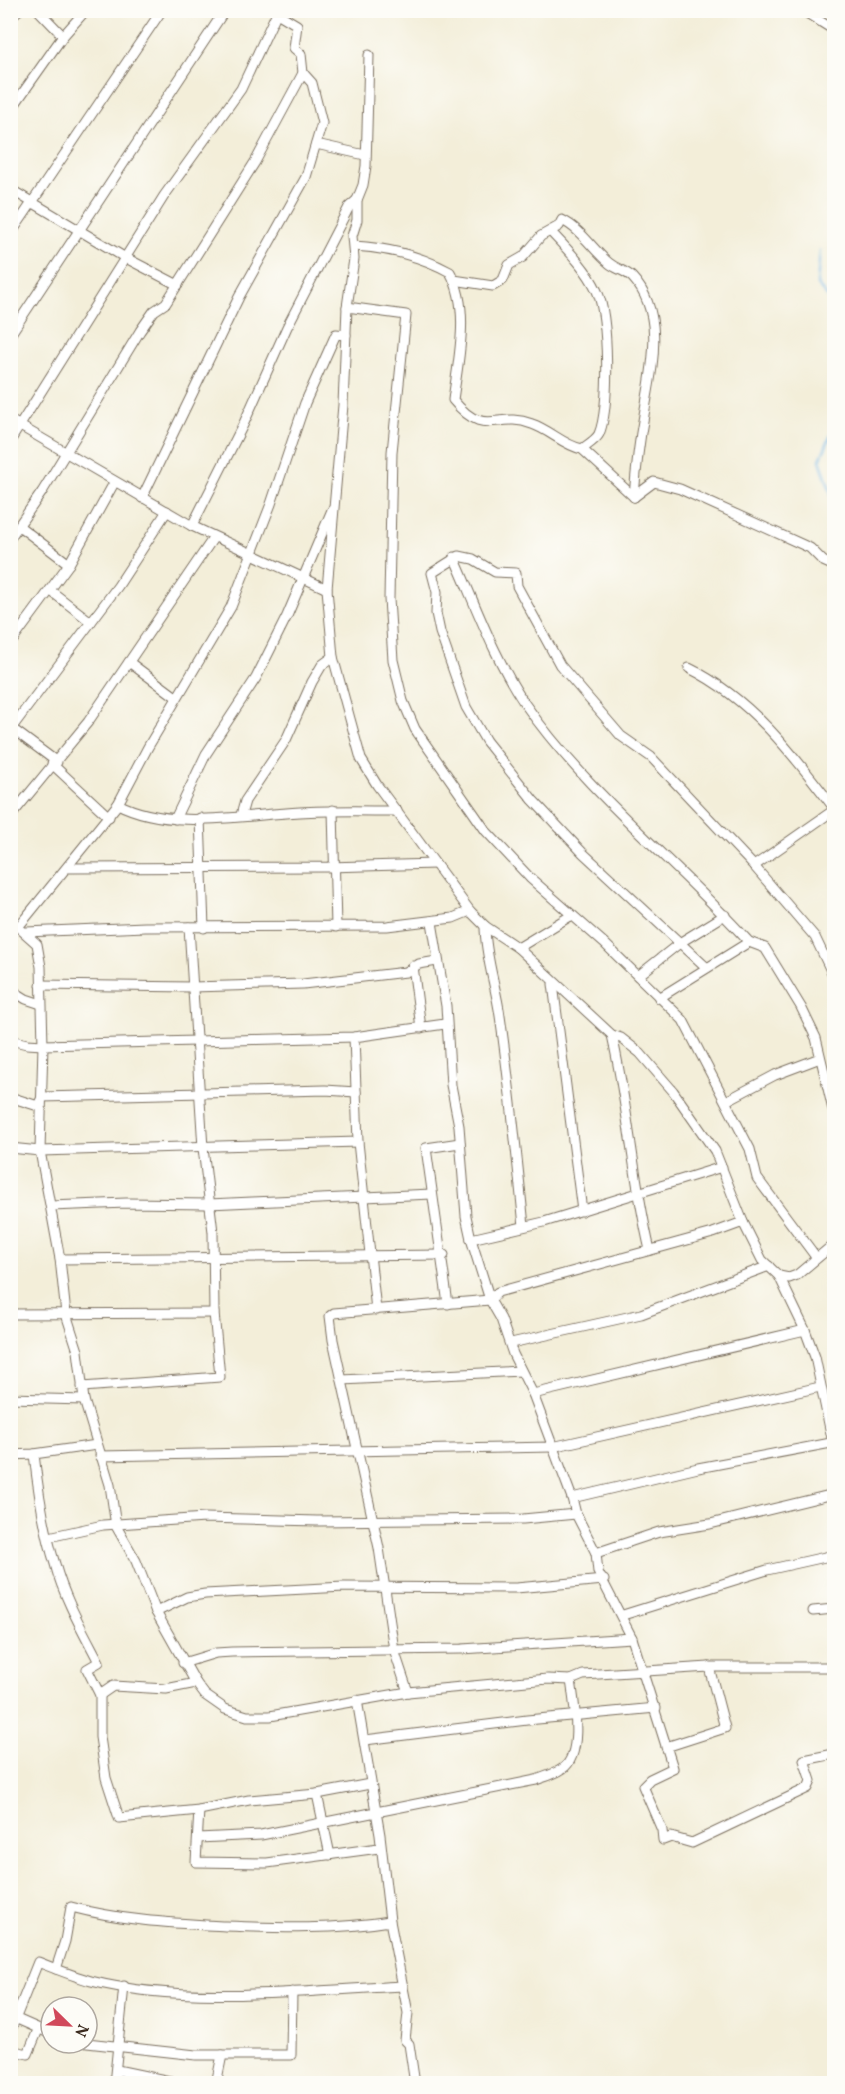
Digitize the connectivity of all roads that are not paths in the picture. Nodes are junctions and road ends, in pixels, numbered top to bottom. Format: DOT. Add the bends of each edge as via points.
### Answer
graph roads {
  1 [pos="19,10"];
  2 [pos="38,10"];
  3 [pos="86,10"];
  4 [pos="162,10"];
  5 [pos="225,10"];
  6 [pos="802,10"];
  7 [pos="277,12"];
  8 [pos="10,17"];
  9 [pos="834,30"];
  10 [pos="63,36"];
  11 [pos="369,54"];
  12 [pos="303,73"];
  13 [pos="10,111"];
  14 [pos="316,144"];
  15 [pos="365,155"];
  16 [pos="10,189"];
  17 [pos="357,200"];
  18 [pos="32,201"];
  19 [pos="80,231"];
  20 [pos="551,232"];
  21 [pos="10,235"];
  22 [pos="354,246"];
  23 [pos="124,257"];
  24 [pos="454,280"];
  25 [pos="178,285"];
  26 [pos="347,307"];
  27 [pos="10,335"];
  28 [pos="346,335"];
  29 [pos="10,420"];
  30 [pos="20,426"];
  31 [pos="10,441"];
  32 [pos="582,449"];
  33 [pos="65,453"];
  34 [pos="114,483"];
  35 [pos="634,497"];
  36 [pos="142,498"];
  37 [pos="336,500"];
  38 [pos="167,511"];
  39 [pos="19,526"];
  40 [pos="192,526"];
  41 [pos="214,537"];
  42 [pos="10,538"];
  43 [pos="251,556"];
  44 [pos="454,557"];
  45 [pos="69,564"];
  46 [pos="834,566"];
  47 [pos="303,580"];
  48 [pos="327,590"];
  49 [pos="51,591"];
  50 [pos="92,622"];
  51 [pos="10,644"];
  52 [pos="333,657"];
  53 [pos="129,662"];
  54 [pos="689,668"];
  55 [pos="176,697"];
  56 [pos="11,729"];
  57 [pos="54,763"];
  58 [pos="118,804"];
  59 [pos="834,809"];
  60 [pos="333,810"];
  61 [pos="397,812"];
  62 [pos="241,815"];
  63 [pos="10,817"];
  64 [pos="109,817"];
  65 [pos="200,818"];
  66 [pos="175,819"];
  67 [pos="435,864"];
  68 [pos="753,866"];
  69 [pos="334,867"];
  70 [pos="67,868"];
  71 [pos="203,869"];
  72 [pos="470,911"];
  73 [pos="572,915"];
  74 [pos="725,915"];
  75 [pos="10,920"];
  76 [pos="432,922"];
  77 [pos="485,926"];
  78 [pos="189,927"];
  79 [pos="336,927"];
  80 [pos="204,928"];
  81 [pos="23,929"];
  82 [pos="681,942"];
  83 [pos="749,942"];
  84 [pos="518,948"];
  85 [pos="437,961"];
  86 [pos="413,966"];
  87 [pos="706,968"];
  88 [pos="638,976"];
  89 [pos="834,976"];
  90 [pos="553,984"];
  91 [pos="41,985"];
  92 [pos="192,987"];
  93 [pos="10,989"];
  94 [pos="659,998"];
  95 [pos="41,1004"];
  96 [pos="445,1024"];
  97 [pos="421,1028"];
  98 [pos="612,1035"];
  99 [pos="354,1037"];
  100 [pos="10,1040"];
  101 [pos="196,1040"];
  102 [pos="43,1045"];
  103 [pos="820,1058"];
  104 [pos="356,1092"];
  105 [pos="201,1095"];
  106 [pos="10,1097"];
  107 [pos="42,1097"];
  108 [pos="726,1101"];
  109 [pos="834,1114"];
  110 [pos="358,1142"];
  111 [pos="460,1143"];
  112 [pos="10,1148"];
  113 [pos="203,1148"];
  114 [pos="40,1151"];
  115 [pos="722,1167"];
  116 [pos="636,1193"];
  117 [pos="432,1194"];
  118 [pos="366,1197"];
  119 [pos="208,1204"];
  120 [pos="51,1206"];
  121 [pos="582,1210"];
  122 [pos="743,1222"];
  123 [pos="524,1226"];
  124 [pos="471,1239"];
  125 [pos="834,1244"];
  126 [pos="650,1250"];
  127 [pos="368,1255"];
  128 [pos="444,1255"];
  129 [pos="212,1257"];
  130 [pos="816,1257"];
  131 [pos="60,1259"];
  132 [pos="769,1266"];
  133 [pos="779,1276"];
  134 [pos="490,1300"];
  135 [pos="448,1304"];
  136 [pos="376,1310"];
  137 [pos="214,1313"];
  138 [pos="10,1314"];
  139 [pos="66,1314"];
  140 [pos="805,1330"];
  141 [pos="510,1343"];
  142 [pos="521,1371"];
  143 [pos="342,1380"];
  144 [pos="82,1387"];
  145 [pos="820,1387"];
  146 [pos="533,1394"];
  147 [pos="10,1398"];
  148 [pos="84,1401"];
  149 [pos="97,1445"];
  150 [pos="833,1445"];
  151 [pos="552,1447"];
  152 [pos="357,1450"];
  153 [pos="34,1454"];
  154 [pos="10,1455"];
  155 [pos="100,1456"];
  156 [pos="834,1494"];
  157 [pos="572,1498"];
  158 [pos="576,1514"];
  159 [pos="372,1519"];
  160 [pos="116,1526"];
  161 [pos="49,1537"];
  162 [pos="596,1553"];
  163 [pos="834,1555"];
  164 [pos="604,1580"];
  165 [pos="384,1588"];
  166 [pos="834,1609"];
  167 [pos="813,1611"];
  168 [pos="156,1612"];
  169 [pos="623,1616"];
  170 [pos="632,1638"];
  171 [pos="394,1650"];
  172 [pos="183,1663"];
  173 [pos="834,1666"];
  174 [pos="709,1667"];
  175 [pos="645,1671"];
  176 [pos="571,1680"];
  177 [pos="196,1683"];
  178 [pos="408,1692"];
  179 [pos="100,1695"];
  180 [pos="357,1701"];
  181 [pos="656,1708"];
  182 [pos="576,1715"];
  183 [pos="365,1740"];
  184 [pos="666,1747"];
  185 [pos="834,1754"];
  186 [pos="370,1784"];
  187 [pos="317,1794"];
  188 [pos="199,1810"];
  189 [pos="375,1812"];
  190 [pos="323,1821"];
  191 [pos="198,1838"];
  192 [pos="379,1848"];
  193 [pos="330,1855"];
  194 [pos="390,1921"];
  195 [pos="56,1969"];
  196 [pos="124,1986"];
  197 [pos="403,1986"];
  198 [pos="292,1992"];
  199 [pos="17,2019"];
  200 [pos="38,2030"];
  201 [pos="10,2032"];
  202 [pos="99,2044"];
  203 [pos="118,2046"];
  204 [pos="10,2050"];
  205 [pos="222,2055"];
  206 [pos="117,2070"];
  207 [pos="114,2084"];
  208 [pos="184,2084"];
  209 [pos="216,2084"];
  210 [pos="415,2084"];
  1 -- 8 [label="street"];
  2 -- 10 [label="street"];
  3 -- 10 [label="street"];
  4 -- 18 [label="street"];
  5 -- 19 [label="street"];
  6 -- 9 [label="street"];
  7 -- 12 [label="street" via="297,25 294,48 302,57"];
  7 -- 23 [label="street" via="241,89"];
  10 -- 13 [label="street"];
  11 -- 15 [label="street"];
  12 -- 14 [label="street" via="312,83 320,110 322,123"];
  12 -- 25 [label="street" via="255,162"];
  14 -- 15 [label="street"];
  14 -- 36 [label="street" via="306,177 238,297"];
  15 -- 17 [label="street" via="363,185"];
  16 -- 18 [label="street"];
  17 -- 22 [label="street"];
  17 -- 40 [label="street" via="349,207 287,327"];
  18 -- 19 [label="street"];
  18 -- 21 [label="street"];
  19 -- 23 [label="street"];
  19 -- 27 [label="street"];
  20 -- 24 [label="street" via="541,236 523,257 509,265 503,280 493,286"];
  20 -- 32 [label="street" via="597,291 603,323 606,388 602,423 598,437"];
  20 -- 35 [label="street" via="562,220 571,224 609,264 631,276 648,307 654,346 652,378"];
  22 -- 24 [label="street" via="411,256 443,268"];
  22 -- 26 [label="street"];
  23 -- 25 [label="street"];
  23 -- 30 [label="street"];
  24 -- 32 [label="street" via="460,307 460,341 453,400 462,411 483,423 530,423"];
  25 -- 33 [label="street" via="140,331"];
  26 -- 28 [label="street"];
  26 -- 73 [label="street" via="406,315 392,452 388,599 393,660 403,701 415,729 486,831"];
  28 -- 37 [label="street"];
  28 -- 43 [label="street" via="336,334 305,403"];
  29 -- 30 [label="street"];
  30 -- 31 [label="street"];
  30 -- 33 [label="street"];
  32 -- 35 [label="street"];
  33 -- 34 [label="street"];
  33 -- 39 [label="street"];
  34 -- 36 [label="street"];
  34 -- 45 [label="street"];
  35 -- 46 [label="street" via="654,483 680,489 810,548"];
  36 -- 38 [label="street"];
  37 -- 47 [label="street"];
  37 -- 48 [label="street"];
  38 -- 40 [label="street"];
  38 -- 50 [label="street"];
  39 -- 42 [label="street"];
  39 -- 45 [label="street"];
  40 -- 41 [label="street"];
  41 -- 43 [label="street"];
  41 -- 53 [label="street"];
  43 -- 47 [label="street"];
  43 -- 55 [label="street" via="231,607"];
  44 -- 68 [label="street" via="473,559 495,573 516,573 517,586 560,665 621,736 651,758"];
  44 -- 74 [label="street" via="488,635 525,704 600,793"];
  44 -- 82 [label="street" via="432,573 437,592 436,613 466,707 486,741 533,800 583,853"];
  45 -- 49 [label="street"];
  47 -- 48 [label="street"];
  47 -- 66 [label="street" via="256,678 206,754"];
  48 -- 52 [label="street"];
  49 -- 50 [label="street"];
  49 -- 51 [label="street"];
  50 -- 56 [label="street"];
  52 -- 61 [label="street" via="361,759"];
  52 -- 62 [label="street" via="322,665 312,682 286,740 245,801"];
  53 -- 55 [label="street"];
  53 -- 57 [label="street"];
  54 -- 59 [label="street" via="712,679 751,711 795,756"];
  55 -- 58 [label="street"];
  56 -- 57 [label="street"];
  57 -- 63 [label="street"];
  57 -- 64 [label="street"];
  58 -- 64 [label="street"];
  58 -- 66 [label="street" via="137,814"];
  59 -- 68 [label="street"];
  60 -- 61 [label="street"];
  60 -- 62 [label="street"];
  60 -- 69 [label="street"];
  61 -- 67 [label="street"];
  62 -- 65 [label="street"];
  64 -- 70 [label="street"];
  65 -- 66 [label="street"];
  65 -- 71 [label="street"];
  67 -- 69 [label="street"];
  67 -- 72 [label="street"];
  68 -- 89 [label="street" via="815,937"];
  69 -- 71 [label="street"];
  69 -- 79 [label="street"];
  70 -- 71 [label="street"];
  70 -- 81 [label="street"];
  71 -- 80 [label="street"];
  72 -- 76 [label="street"];
  72 -- 77 [label="street"];
  73 -- 84 [label="street"];
  73 -- 88 [label="street"];
  74 -- 82 [label="street"];
  74 -- 83 [label="street"];
  75 -- 81 [label="street"];
  76 -- 79 [label="street"];
  76 -- 85 [label="street"];
  77 -- 84 [label="street"];
  77 -- 123 [label="street" via="509,1079"];
  78 -- 80 [label="street"];
  78 -- 81 [label="street"];
  78 -- 92 [label="street"];
  79 -- 80 [label="street"];
  81 -- 91 [label="street" via="37,944"];
  82 -- 87 [label="street"];
  82 -- 88 [label="street"];
  83 -- 87 [label="street"];
  83 -- 103 [label="street" via="765,948 785,976 816,1038"];
  84 -- 90 [label="street"];
  85 -- 86 [label="street"];
  85 -- 96 [label="street" via="446,1005"];
  86 -- 92 [label="street" via="406,972 303,984"];
  86 -- 97 [label="street"];
  87 -- 94 [label="street"];
  88 -- 94 [label="street"];
  90 -- 98 [label="street"];
  90 -- 121 [label="street"];
  91 -- 92 [label="street"];
  91 -- 95 [label="street"];
  92 -- 101 [label="street"];
  93 -- 95 [label="street"];
  94 -- 108 [label="street" via="683,1020"];
  95 -- 102 [label="street"];
  96 -- 97 [label="street"];
  96 -- 111 [label="street"];
  97 -- 99 [label="street"];
  98 -- 115 [label="street" via="640,1053 673,1091"];
  98 -- 116 [label="street"];
  99 -- 101 [label="street"];
  99 -- 104 [label="street"];
  100 -- 102 [label="street"];
  101 -- 102 [label="street"];
  101 -- 105 [label="street"];
  102 -- 107 [label="street"];
  103 -- 108 [label="street" via="775,1075"];
  103 -- 109 [label="street"];
  104 -- 105 [label="street" via="292,1090"];
  104 -- 110 [label="street"];
  105 -- 107 [label="street"];
  105 -- 113 [label="street"];
  106 -- 107 [label="street" via="39,1106"];
  107 -- 114 [label="street"];
  108 -- 130 [label="street" via="750,1149 757,1178"];
  110 -- 113 [label="street"];
  110 -- 118 [label="street"];
  111 -- 117 [label="street" via="426,1148"];
  111 -- 124 [label="street"];
  112 -- 114 [label="street"];
  113 -- 114 [label="street"];
  113 -- 119 [label="street"];
  114 -- 120 [label="street"];
  115 -- 116 [label="street"];
  115 -- 122 [label="street"];
  116 -- 121 [label="street"];
  116 -- 126 [label="street"];
  117 -- 118 [label="street"];
  117 -- 128 [label="street"];
  118 -- 119 [label="street"];
  118 -- 127 [label="street"];
  119 -- 120 [label="street"];
  119 -- 129 [label="street"];
  120 -- 131 [label="street"];
  121 -- 123 [label="street"];
  122 -- 126 [label="street"];
  122 -- 132 [label="street"];
  123 -- 124 [label="street"];
  124 -- 134 [label="street"];
  125 -- 130 [label="street"];
  126 -- 134 [label="street" via="498,1292"];
  127 -- 128 [label="street"];
  127 -- 129 [label="street"];
  127 -- 136 [label="street"];
  128 -- 135 [label="street"];
  129 -- 131 [label="street"];
  129 -- 137 [label="street"];
  130 -- 133 [label="street" via="797,1275"];
  131 -- 139 [label="street"];
  132 -- 133 [label="street"];
  132 -- 141 [label="street" via="641,1314"];
  133 -- 140 [label="street"];
  134 -- 135 [label="street"];
  134 -- 141 [label="street"];
  135 -- 136 [label="street"];
  136 -- 143 [label="street" via="330,1316"];
  137 -- 139 [label="street"];
  137 -- 144 [label="street" via="220,1377"];
  138 -- 139 [label="street"];
  139 -- 144 [label="street" via="78,1351"];
  140 -- 145 [label="street"];
  140 -- 146 [label="street"];
  141 -- 142 [label="street"];
  142 -- 143 [label="street"];
  142 -- 146 [label="street"];
  143 -- 152 [label="street"];
  144 -- 148 [label="street"];
  145 -- 150 [label="street"];
  145 -- 151 [label="street"];
  146 -- 151 [label="street"];
  147 -- 148 [label="street"];
  148 -- 149 [label="street"];
  149 -- 153 [label="street"];
  149 -- 155 [label="street"];
  150 -- 157 [label="street" via="698,1468"];
  151 -- 152 [label="street"];
  151 -- 157 [label="street"];
  152 -- 155 [label="street"];
  152 -- 159 [label="street"];
  153 -- 154 [label="street"];
  153 -- 161 [label="street"];
  155 -- 160 [label="street" via="110,1485"];
  156 -- 162 [label="street" via="710,1524 659,1532"];
  157 -- 158 [label="street"];
  158 -- 159 [label="street" via="523,1519"];
  158 -- 162 [label="street"];
  159 -- 160 [label="street" via="205,1518"];
  159 -- 165 [label="street"];
  160 -- 161 [label="street"];
  160 -- 168 [label="street" via="136,1561"];
  161 -- 179 [label="street" via="55,1565 99,1662 87,1669"];
  162 -- 164 [label="street" via="596,1564"];
  163 -- 169 [label="street" via="767,1570"];
  164 -- 165 [label="street" via="516,1588"];
  164 -- 169 [label="street"];
  165 -- 168 [label="street" via="205,1594 187,1597"];
  165 -- 171 [label="street"];
  166 -- 167 [label="street"];
  168 -- 172 [label="street"];
  169 -- 170 [label="street"];
  170 -- 171 [label="street"];
  170 -- 175 [label="street"];
  171 -- 172 [label="street" via="232,1652"];
  171 -- 178 [label="street"];
  172 -- 177 [label="street"];
  173 -- 174 [label="street"];
  174 -- 175 [label="street"];
  174 -- 184 [label="street" via="725,1728"];
  175 -- 176 [label="street" via="583,1675"];
  175 -- 181 [label="street"];
  176 -- 178 [label="street"];
  176 -- 182 [label="street"];
  177 -- 179 [label="street" via="166,1689 113,1686"];
  177 -- 180 [label="street" via="225,1709 247,1716 270,1716"];
  178 -- 180 [label="street"];
  179 -- 188 [label="street" via="100,1737 106,1778 118,1818"];
  180 -- 183 [label="street"];
  181 -- 182 [label="street"];
  181 -- 184 [label="street"];
  182 -- 183 [label="street"];
  182 -- 189 [label="street" via="574,1749 562,1769 536,1780"];
  183 -- 186 [label="street"];
  184 -- 185 [label="street" via="673,1768 650,1779 643,1791 663,1840 671,1837 692,1843 808,1788 811,1781 804,1760"];
  186 -- 187 [label="street"];
  186 -- 189 [label="street"];
  187 -- 188 [label="street" via="249,1800"];
  187 -- 190 [label="street"];
  188 -- 191 [label="street"];
  189 -- 190 [label="street"];
  189 -- 192 [label="street"];
  190 -- 191 [label="street" via="261,1835"];
  190 -- 193 [label="street"];
  191 -- 193 [label="street" via="196,1862 267,1863"];
  192 -- 193 [label="street"];
  192 -- 194 [label="street"];
  194 -- 195 [label="street" via="258,1927 146,1923 71,1907"];
  194 -- 197 [label="street"];
  195 -- 196 [label="street" via="91,1981"];
  195 -- 199 [label="street" via="39,1962"];
  196 -- 198 [label="street" via="201,1993"];
  196 -- 203 [label="street"];
  197 -- 198 [label="street"];
  197 -- 210 [label="street" via="408,2013 405,2040 409,2044"];
  198 -- 205 [label="street" via="291,2055"];
  199 -- 200 [label="street"];
  199 -- 201 [label="street"];
  200 -- 204 [label="street" via="28,2054"];
  202 -- 203 [label="street"];
  203 -- 205 [label="street"];
  203 -- 206 [label="street"];
  205 -- 209 [label="street"];
  206 -- 207 [label="street"];
  206 -- 208 [label="street"];
}
